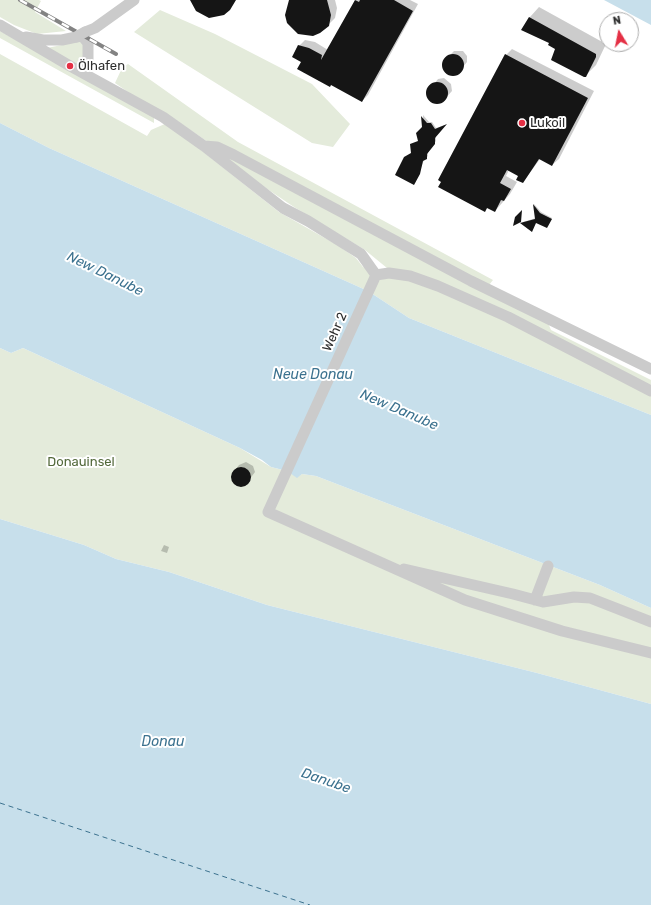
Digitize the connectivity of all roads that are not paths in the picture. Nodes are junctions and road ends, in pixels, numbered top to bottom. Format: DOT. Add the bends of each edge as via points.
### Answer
graph roads {
  1 [pos="134,0"];
  2 [pos="0,25"];
  3 [pos="85,32"];
  4 [pos="18,35"];
  5 [pos="85,74"];
  6 [pos="204,146"];
  7 [pos="376,275"];
  8 [pos="651,369"];
  9 [pos="651,391"];
  10 [pos="548,566"];
  11 [pos="396,570"];
  12 [pos="535,600"];
  13 [pos="651,622"];
  14 [pos="651,653"];
  1 -- 3 [label="street"];
  2 -- 4 [label="street"];
  3 -- 4 [label="street" via="62,40 43,40"];
  3 -- 5 [label="street" via="84,38 88,43"];
  4 -- 5 [label="street"];
  5 -- 6 [label="street" via="162,117"];
  6 -- 7 [label="street" via="283,208 361,254"];
  6 -- 8 [label="street" via="217,147 234,155 471,281"];
  7 -- 9 [label="street" via="389,273 410,276 438,286 508,317"];
  7 -- 11 [label="street, Wehr 2" via="268,512"];
  10 -- 12 [label="street"];
  11 -- 12 [label="street" via="400,568 426,573"];
  11 -- 14 [label="street" via="494,610 562,631"];
  12 -- 13 [label="street" via="543,602 574,597 590,598"];
}
